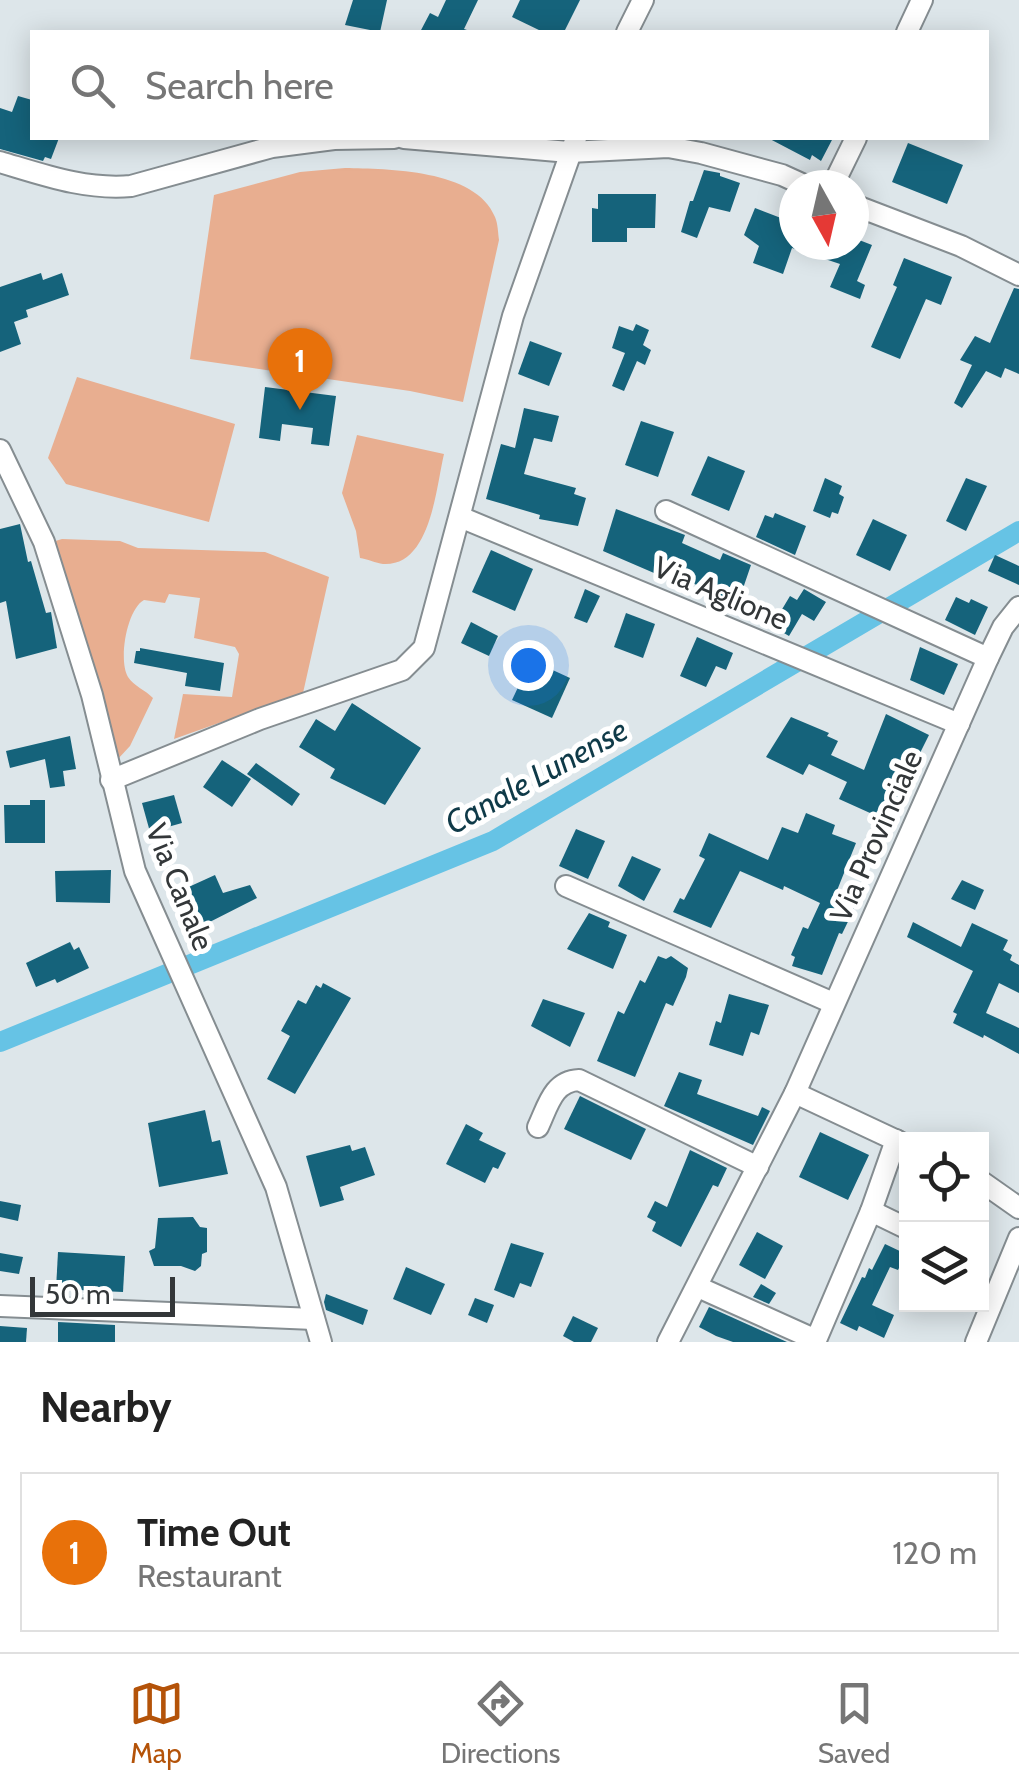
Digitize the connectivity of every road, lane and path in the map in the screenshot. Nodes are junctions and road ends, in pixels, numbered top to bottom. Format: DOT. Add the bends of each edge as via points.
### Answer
graph roads {
  1 [pos="643,0"];
  2 [pos="922,0"];
  3 [pos="628,30"];
  4 [pos="907,30"];
  5 [pos="320,140"];
  6 [pos="452,140"];
  7 [pos="855,140"];
  8 [pos="572,145"];
  9 [pos="0,162"];
  10 [pos="841,170"];
  11 [pos="779,177"];
  12 [pos="869,211"];
  13 [pos="1019,275"];
  14 [pos="0,450"];
  15 [pos="666,510"];
  16 [pos="460,517"];
  17 [pos="1019,608"];
  18 [pos="988,658"];
  19 [pos="958,724"];
  20 [pos="111,780"];
  21 [pos="566,886"];
  22 [pos="833,1003"];
  23 [pos="795,1093"];
  24 [pos="538,1128"];
  25 [pos="899,1142"];
  26 [pos="899,1150"];
  27 [pos="758,1167"];
  28 [pos="989,1187"];
  29 [pos="1019,1208"];
  30 [pos="871,1211"];
  31 [pos="899,1225"];
  32 [pos="1019,1238"];
  33 [pos="698,1287"];
  34 [pos="0,1306"];
  35 [pos="314,1319"];
  36 [pos="818,1341"];
  37 [pos="321,1342"];
  38 [pos="668,1342"];
  39 [pos="976,1342"];
  1 -- 3 [label="street"];
  2 -- 4 [label="street"];
  5 -- 9 [label="street" via="108,188"];
  6 -- 8 [label="street"];
  7 -- 10 [label="street"];
  8 -- 11 [label="street" via="668,147"];
  8 -- 16 [label="street" via="513,316"];
  12 -- 13 [label="street"];
  14 -- 20 [label="street, Via Canale" via="44,542"];
  15 -- 18 [label="street"];
  16 -- 19 [label="street, Via Aglione"];
  16 -- 20 [label="street" via="424,648 414,661"];
  17 -- 18 [label="street, Via Provinciale"];
  18 -- 19 [label="street, Via Provinciale"];
  19 -- 22 [label="street, Via Provinciale"];
  20 -- 35 [label="street, Via Canale" via="134,871 276,1186"];
  21 -- 22 [label="street"];
  22 -- 23 [label="street, Via Provinciale"];
  23 -- 25 [label="street"];
  23 -- 27 [label="street, Via Provinciale"];
  24 -- 27 [label="street" via="557,1087 578,1080"];
  26 -- 30 [label="street"];
  27 -- 33 [label="street, Via Provinciale"];
  28 -- 29 [label="street"];
  30 -- 31 [label="street"];
  30 -- 36 [label="street"];
  32 -- 39 [label="street"];
  33 -- 36 [label="street"];
  33 -- 38 [label="street, Via Provinciale"];
  34 -- 35 [label="street"];
  35 -- 37 [label="street, Via Canale"];
}
